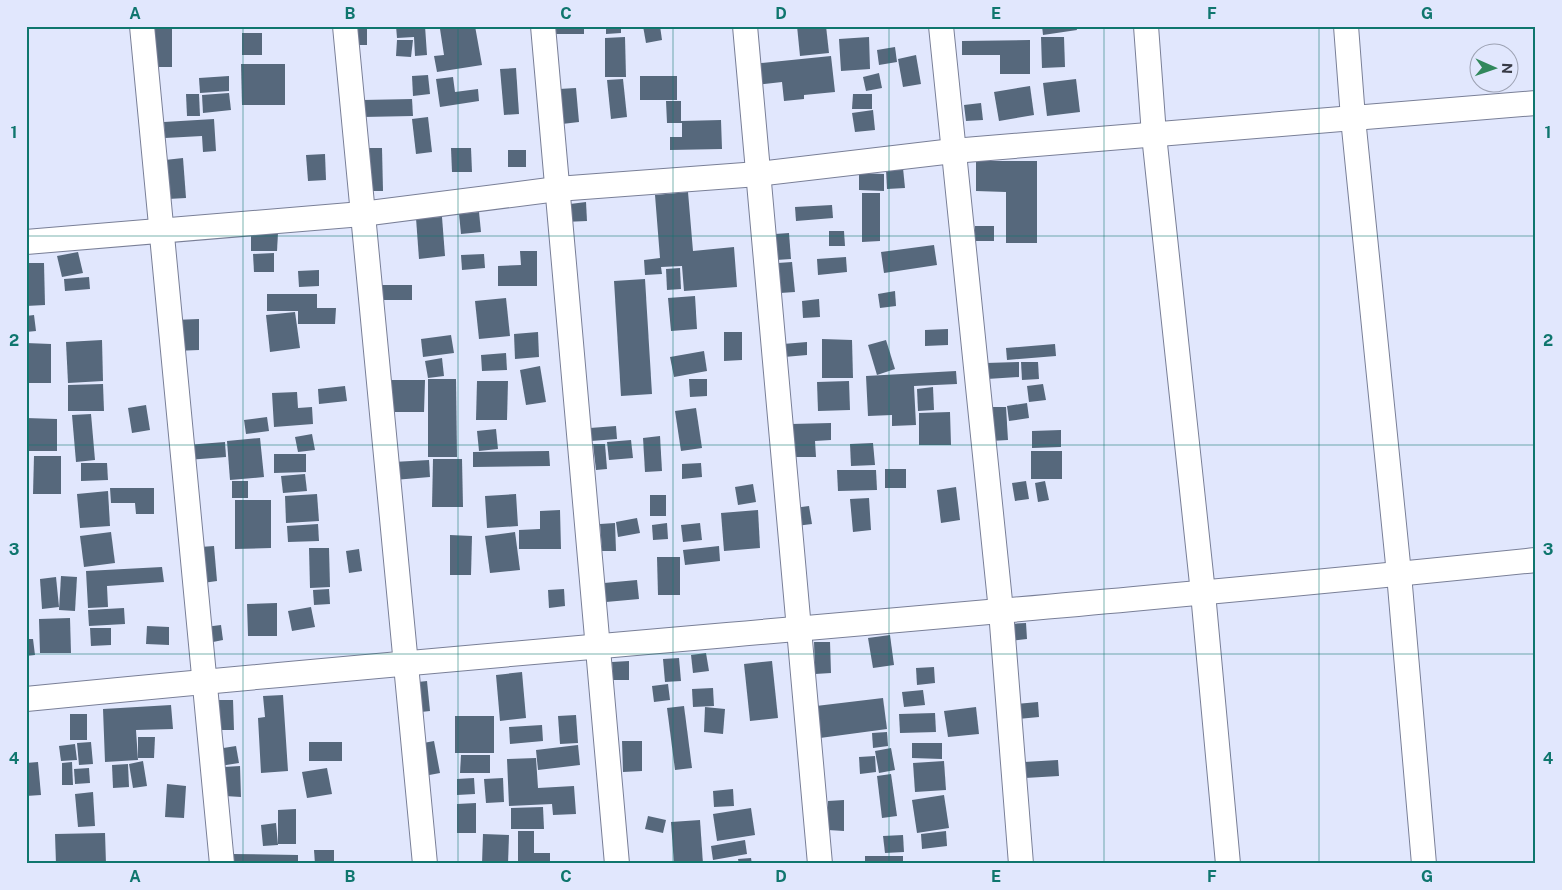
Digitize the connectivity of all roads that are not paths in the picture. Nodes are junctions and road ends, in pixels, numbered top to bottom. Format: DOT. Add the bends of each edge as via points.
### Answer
graph roads {
  1 [pos="142,26"];
  2 [pos="344,26"];
  3 [pos="542,26"];
  4 [pos="745,26"];
  5 [pos="941,26"];
  6 [pos="1146,26"];
  7 [pos="1346,26"];
  8 [pos="1536,103"];
  9 [pos="1353,118"];
  10 [pos="1154,135"];
  11 [pos="953,151"];
  12 [pos="758,174"];
  13 [pos="557,189"];
  14 [pos="362,214"];
  15 [pos="161,229"];
  16 [pos="26,242"];
  17 [pos="1536,560"];
  18 [pos="1399,574"];
  19 [pos="1203,593"];
  20 [pos="1001,611"];
  21 [pos="799,628"];
  22 [pos="597,646"];
  23 [pos="404,663"];
  24 [pos="205,681"];
  25 [pos="26,698"];
  26 [pos="222,864"];
  27 [pos="425,864"];
  28 [pos="617,864"];
  29 [pos="820,864"];
  30 [pos="1021,864"];
  31 [pos="1228,864"];
  32 [pos="1424,864"];
  1 -- 15 [label="street"];
  2 -- 14 [label="street"];
  3 -- 13 [label="street"];
  4 -- 12 [label="street"];
  5 -- 11 [label="street"];
  6 -- 10 [label="street"];
  7 -- 9 [label="street"];
  8 -- 9 [label="street"];
  9 -- 10 [label="street"];
  9 -- 18 [label="street"];
  10 -- 11 [label="street"];
  10 -- 19 [label="street"];
  11 -- 12 [label="street"];
  11 -- 20 [label="street"];
  12 -- 13 [label="street"];
  12 -- 21 [label="street"];
  13 -- 14 [label="street"];
  13 -- 22 [label="street"];
  14 -- 15 [label="street"];
  14 -- 23 [label="street"];
  15 -- 16 [label="street"];
  15 -- 24 [label="street"];
  17 -- 18 [label="street"];
  18 -- 19 [label="street"];
  18 -- 32 [label="street"];
  19 -- 20 [label="street"];
  19 -- 31 [label="street"];
  20 -- 21 [label="street"];
  20 -- 30 [label="street"];
  21 -- 22 [label="street"];
  21 -- 29 [label="street"];
  22 -- 23 [label="street"];
  22 -- 28 [label="street"];
  23 -- 24 [label="street"];
  23 -- 27 [label="street"];
  24 -- 25 [label="street"];
  24 -- 26 [label="street"];
}
